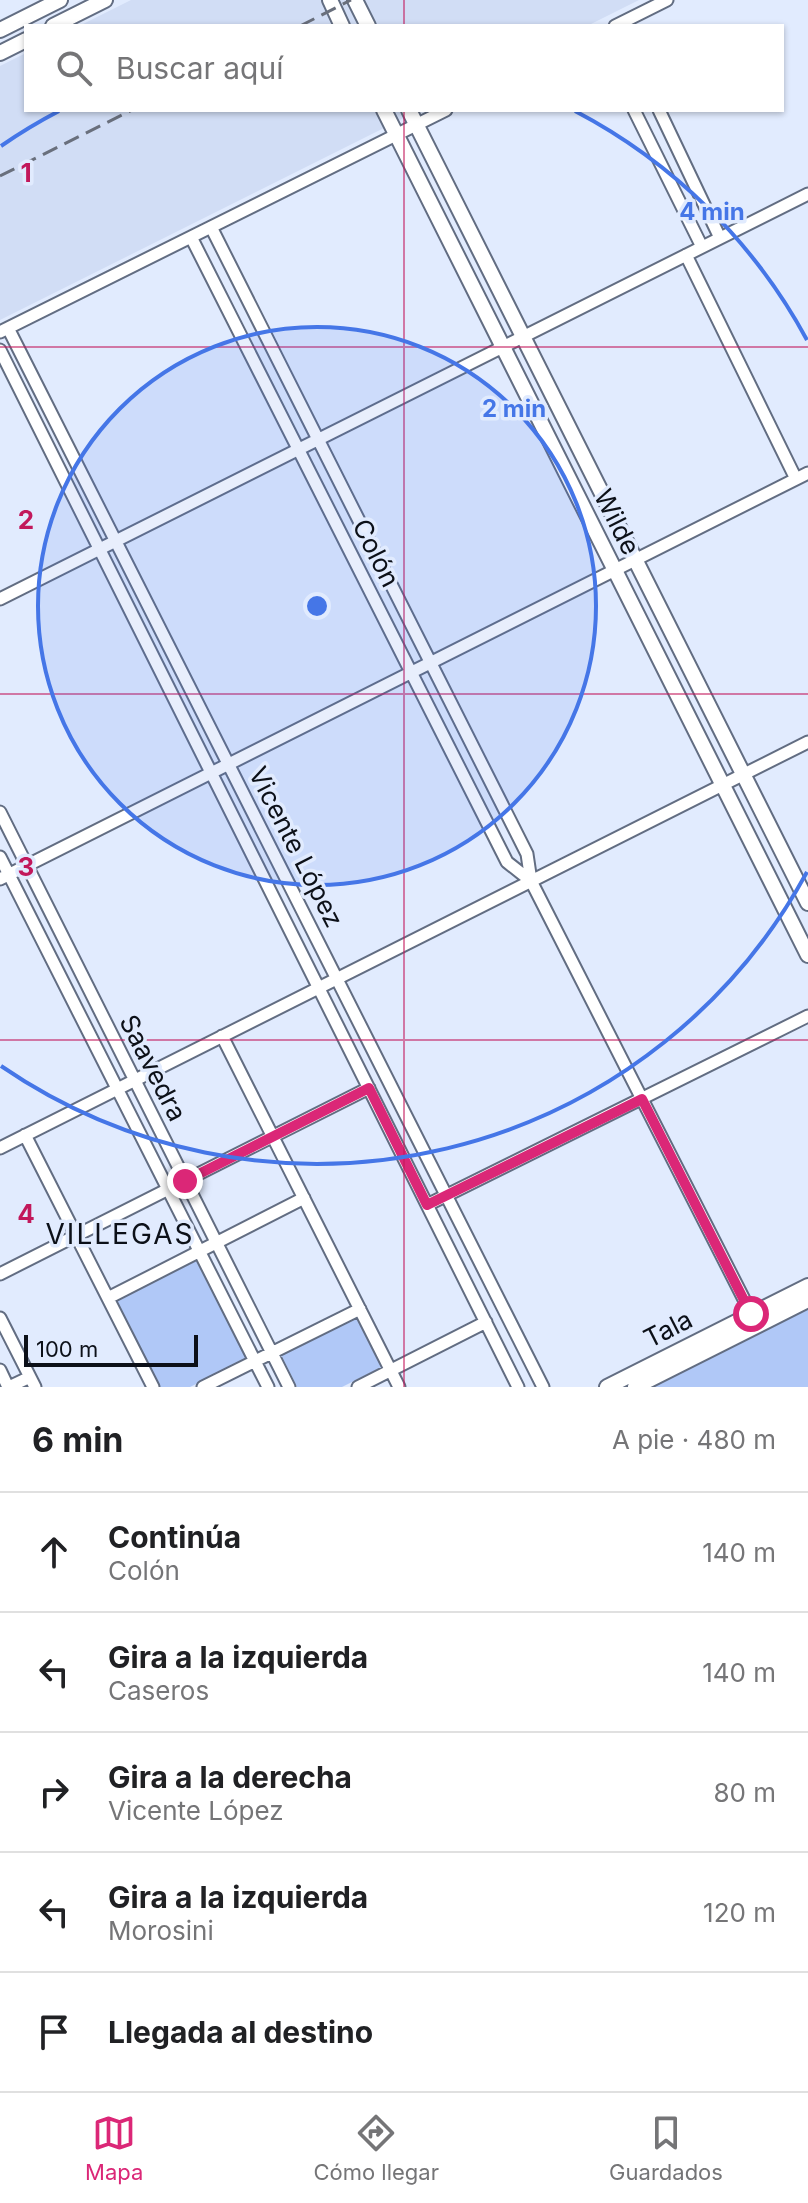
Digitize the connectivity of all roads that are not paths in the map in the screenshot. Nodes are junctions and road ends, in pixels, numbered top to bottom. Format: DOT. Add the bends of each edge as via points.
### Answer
graph roads {
  1 [pos="60,0"];
  2 [pos="103,0"];
  3 [pos="330,0"];
  4 [pos="355,0"];
  5 [pos="667,0"];
  6 [pos="75,7"];
  7 [pos="55,24"];
  8 [pos="341,24"];
  9 [pos="367,24"];
  10 [pos="621,24"];
  11 [pos="0,30"];
  12 [pos="24,41"];
  13 [pos="0,53"];
  14 [pos="385,112"];
  15 [pos="410,112"];
  16 [pos="442,112"];
  17 [pos="635,112"];
  18 [pos="660,112"];
  19 [pos="417,125"];
  20 [pos="397,135"];
  21 [pos="808,194"];
  22 [pos="211,227"];
  23 [pos="191,237"];
  24 [pos="720,238"];
  25 [pos="702,247"];
  26 [pos="686,255"];
  27 [pos="4,330"];
  28 [pos="523,336"];
  29 [pos="503,347"];
  30 [pos="0,350"];
  31 [pos="318,439"];
  32 [pos="298,449"];
  33 [pos="808,473"];
  34 [pos="796,479"];
  35 [pos="117,540"];
  36 [pos="99,549"];
  37 [pos="636,560"];
  38 [pos="615,570"];
  39 [pos="0,599"];
  40 [pos="430,663"];
  41 [pos="411,673"];
  42 [pos="808,742"];
  43 [pos="229,764"];
  44 [pos="211,773"];
  45 [pos="743,774"];
  46 [pos="723,785"];
  47 [pos="0,812"];
  48 [pos="0,857"];
  49 [pos="27,865"];
  50 [pos="4,876"];
  51 [pos="531,881"];
  52 [pos="808,903"];
  53 [pos="808,955"];
  54 [pos="337,978"];
  55 [pos="319,988"];
  56 [pos="808,1016"];
  57 [pos="222,1036"];
  58 [pos="135,1080"];
  59 [pos="369,1088"];
  60 [pos="117,1089"];
  61 [pos="642,1099"];
  62 [pos="25,1135"];
  63 [pos="272,1137"];
  64 [pos="0,1148"];
  65 [pos="185,1181"];
  66 [pos="168,1189"];
  67 [pos="447,1196"];
  68 [pos="304,1198"];
  69 [pos="427,1205"];
  70 [pos="76,1236"];
  71 [pos="216,1243"];
  72 [pos="200,1251"];
  73 [pos="0,1274"];
  74 [pos="808,1286"];
  75 [pos="108,1298"];
  76 [pos="808,1300"];
  77 [pos="360,1309"];
  78 [pos="0,1318"];
  79 [pos="754,1320"];
  80 [pos="486,1322"];
  81 [pos="272,1353"];
  82 [pos="255,1361"];
  83 [pos="0,1370"];
  84 [pos="390,1370"];
  85 [pos="32,1382"];
  86 [pos="9,1387"];
  87 [pos="153,1387"];
  88 [pos="203,1387"];
  89 [pos="268,1387"];
  90 [pos="289,1387"];
  91 [pos="358,1387"];
  92 [pos="399,1387"];
  93 [pos="518,1387"];
  94 [pos="543,1387"];
  95 [pos="607,1387"];
  96 [pos="635,1387"];
  1 -- 11 [label="street"];
  2 -- 6 [label="street"];
  3 -- 8 [label="street"];
  4 -- 9 [label="street"];
  5 -- 10 [label="street"];
  6 -- 7 [label="street"];
  12 -- 13 [label="street"];
  14 -- 20 [label="street, Wilde"];
  15 -- 19 [label="street, Wilde"];
  16 -- 19 [label="street"];
  17 -- 25 [label="street"];
  18 -- 24 [label="street"];
  19 -- 20 [label="street"];
  19 -- 28 [label="street, Wilde"];
  20 -- 22 [label="street"];
  20 -- 29 [label="street, Wilde"];
  21 -- 24 [label="street"];
  22 -- 23 [label="street"];
  22 -- 31 [label="street, Colón"];
  23 -- 27 [label="street"];
  23 -- 32 [label="street, Colón"];
  24 -- 25 [label="street"];
  25 -- 26 [label="street"];
  26 -- 28 [label="street"];
  26 -- 34 [label="street"];
  27 -- 35 [label="street, Vicente López"];
  28 -- 29 [label="street"];
  28 -- 37 [label="street, Wilde"];
  29 -- 31 [label="street"];
  29 -- 38 [label="street, Wilde"];
  30 -- 36 [label="street, Vicente López"];
  31 -- 32 [label="street"];
  31 -- 40 [label="street, Colón"];
  32 -- 35 [label="street"];
  32 -- 41 [label="street, Colón"];
  33 -- 34 [label="street"];
  34 -- 37 [label="street"];
  35 -- 36 [label="street"];
  35 -- 43 [label="street, Vicente López"];
  36 -- 39 [label="street"];
  36 -- 44 [label="street, Vicente López"];
  37 -- 38 [label="street"];
  37 -- 45 [label="street, Wilde"];
  38 -- 40 [label="street"];
  38 -- 46 [label="street, Wilde"];
  40 -- 41 [label="street"];
  40 -- 51 [label="street, Colón" via="527,854"];
  41 -- 43 [label="street"];
  41 -- 51 [label="street, Colón" via="507,862"];
  42 -- 45 [label="street"];
  43 -- 44 [label="street"];
  43 -- 54 [label="street, Vicente López"];
  44 -- 49 [label="street"];
  44 -- 55 [label="street, Vicente López"];
  45 -- 46 [label="street"];
  45 -- 52 [label="street, Wilde"];
  46 -- 51 [label="street"];
  46 -- 53 [label="street, Wilde"];
  47 -- 49 [label="street, Saavedra"];
  48 -- 50 [label="street, Saavedra"];
  49 -- 50 [label="street"];
  49 -- 58 [label="street, Saavedra"];
  50 -- 60 [label="street, Saavedra"];
  51 -- 54 [label="street"];
  51 -- 61 [label="street, Colón"];
  54 -- 55 [label="street"];
  54 -- 67 [label="street, Vicente López"];
  55 -- 57 [label="street"];
  55 -- 59 [label="street, Vicente López"];
  56 -- 61 [label="street"];
  57 -- 58 [label="street"];
  57 -- 63 [label="street"];
  58 -- 60 [label="street"];
  58 -- 65 [label="street, Saavedra"];
  59 -- 63 [label="street"];
  59 -- 69 [label="street, Vicente López"];
  60 -- 62 [label="street"];
  60 -- 66 [label="street, Saavedra"];
  61 -- 67 [label="street"];
  61 -- 79 [label="street, Colón"];
  62 -- 64 [label="street"];
  62 -- 70 [label="street"];
  63 -- 65 [label="street"];
  63 -- 68 [label="street"];
  65 -- 66 [label="street"];
  65 -- 71 [label="street, Saavedra"];
  66 -- 70 [label="street"];
  66 -- 72 [label="street, Saavedra"];
  67 -- 69 [label="street"];
  67 -- 94 [label="street, Vicente López"];
  68 -- 71 [label="street"];
  68 -- 77 [label="street"];
  69 -- 80 [label="street, Vicente López"];
  70 -- 73 [label="street"];
  70 -- 75 [label="street"];
  71 -- 72 [label="street"];
  71 -- 81 [label="street, Saavedra"];
  72 -- 75 [label="street"];
  72 -- 82 [label="street, Saavedra"];
  74 -- 79 [label="street"];
  75 -- 87 [label="street"];
  76 -- 79 [label="street"];
  77 -- 81 [label="street"];
  77 -- 84 [label="street"];
  78 -- 85 [label="street"];
  79 -- 95 [label="street, Tala"];
  79 -- 96 [label="street, Tala"];
  80 -- 84 [label="street"];
  80 -- 93 [label="street, Vicente López"];
  81 -- 82 [label="street"];
  81 -- 90 [label="street, Saavedra"];
  82 -- 88 [label="street"];
  82 -- 89 [label="street, Saavedra"];
  83 -- 86 [label="street"];
  84 -- 91 [label="street"];
  84 -- 92 [label="street"];
  85 -- 86 [label="street"];
}
